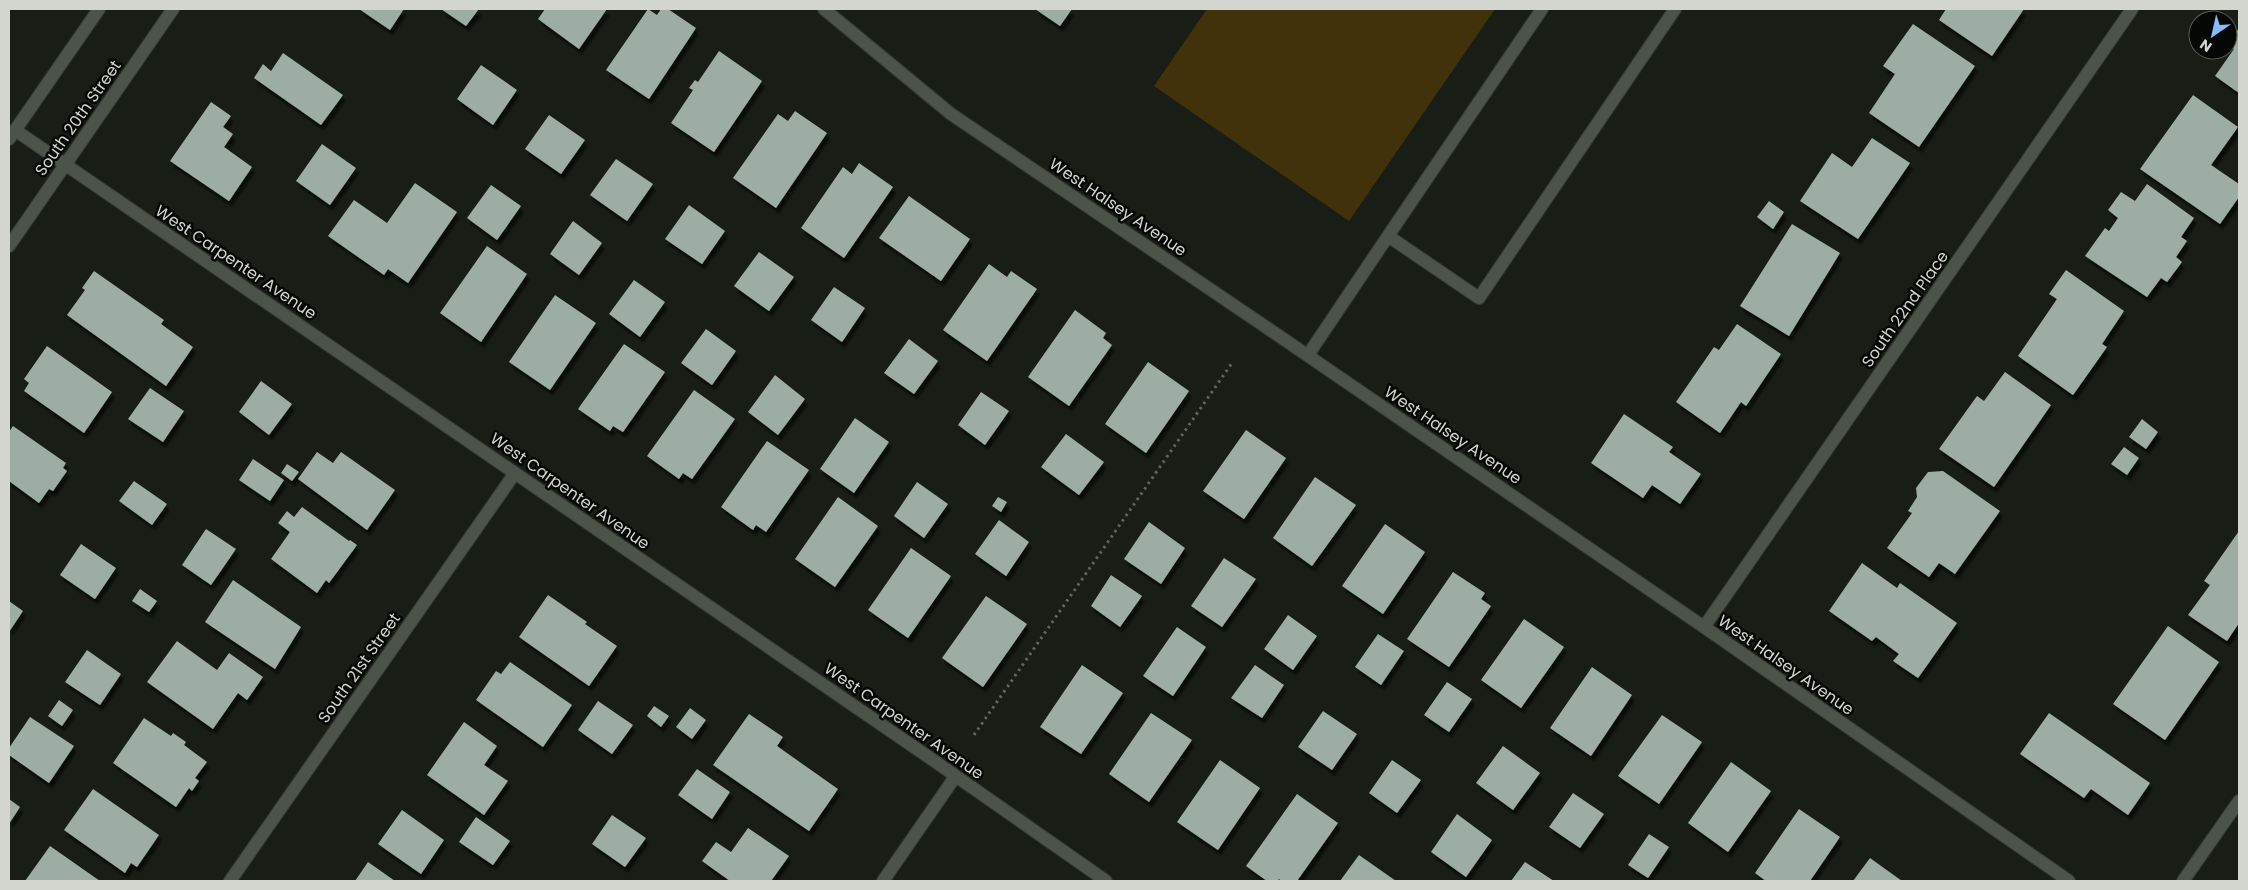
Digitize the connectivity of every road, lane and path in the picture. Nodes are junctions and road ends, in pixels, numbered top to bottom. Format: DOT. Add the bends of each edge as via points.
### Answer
graph roads {
  1 [pos="99,9"];
  2 [pos="174,9"];
  3 [pos="824,9"];
  4 [pos="1542,9"];
  5 [pos="1675,9"];
  6 [pos="2132,9"];
  7 [pos="12,135"];
  8 [pos="65,165"];
  9 [pos="1388,236"];
  10 [pos="9,246"];
  11 [pos="1308,356"];
  12 [pos="1232,363"];
  13 [pos="515,473"];
  14 [pos="1704,627"];
  15 [pos="974,735"];
  16 [pos="955,777"];
  17 [pos="2239,801"];
  18 [pos="230,881"];
  19 [pos="883,881"];
  20 [pos="1106,881"];
  21 [pos="2069,881"];
  22 [pos="2182,881"];
  1 -- 7 [label="street"];
  2 -- 8 [label="street, South 20th Street"];
  3 -- 11 [label="street, West Halsey Avenue" via="951,114"];
  4 -- 9 [label="street"];
  5 -- 9 [label="street" via="1480,298"];
  6 -- 14 [label="street, South 22nd Place"];
  7 -- 8 [label="street, West Carpenter Avenue"];
  8 -- 10 [label="street, South 20th Street"];
  8 -- 13 [label="street, West Carpenter Avenue"];
  9 -- 11 [label="street"];
  11 -- 14 [label="street, West Halsey Avenue"];
  12 -- 15 [label="path"];
  13 -- 16 [label="street, West Carpenter Avenue"];
  13 -- 18 [label="street, South 21st Street"];
  14 -- 21 [label="street, West Halsey Avenue"];
  16 -- 19 [label="street"];
  16 -- 20 [label="street, West Carpenter Avenue"];
  17 -- 22 [label="street"];
}
